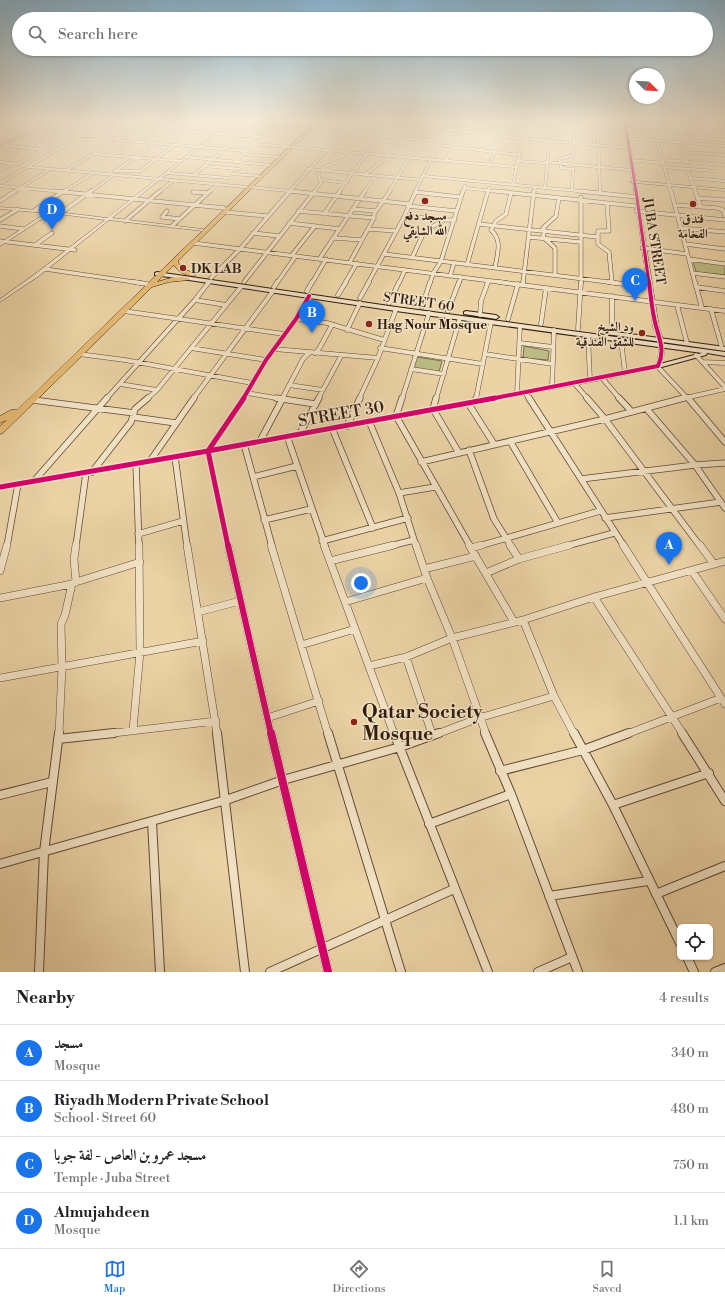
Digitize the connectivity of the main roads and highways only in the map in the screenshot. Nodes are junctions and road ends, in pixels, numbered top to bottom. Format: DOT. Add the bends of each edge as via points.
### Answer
graph roads {
  1 [pos="268,166"];
  2 [pos="270,166"];
  3 [pos="248,187"];
  4 [pos="224,210"];
  5 [pos="173,260"];
  6 [pos="162,272"];
  7 [pos="201,279"];
  8 [pos="148,285"];
  9 [pos="308,294"];
  10 [pos="360,301"];
  11 [pos="405,308"];
  12 [pos="418,308"];
  13 [pos="660,344"];
  14 [pos="723,348"];
  15 [pos="710,353"];
  16 [pos="725,354"];
  17 [pos="658,366"];
  18 [pos="14,412"];
  19 [pos="0,420"];
  20 [pos="0,425"];
  21 [pos="0,431"];
  1 -- 3 [label="highway"];
  2 -- 3 [label="highway"];
  3 -- 4 [label="highway"];
  4 -- 5 [label="highway"];
  4 -- 5 [label="highway"];
  5 -- 6 [label="highway"];
  5 -- 7 [label="highway" via="178,268"];
  6 -- 7 [label="main road, STREET 60"];
  6 -- 8 [label="highway"];
  7 -- 8 [label="highway" via="168,280"];
  7 -- 9 [label="main road, STREET 60"];
  8 -- 18 [label="highway"];
  8 -- 21 [label="highway"];
  9 -- 10 [label="main road, STREET 60"];
  9 -- 10 [label="main road, STREET 60" via="338,295"];
  10 -- 11 [label="main road, STREET 60" via="389,303"];
  10 -- 11 [label="main road, STREET 60" via="396,309"];
  11 -- 12 [label="main road, STREET 60"];
  12 -- 13 [label="main road, STREET 60" via="612,333"];
  12 -- 13 [label="main road, STREET 60" via="429,314"];
  13 -- 14 [label="main road, STREET 60" via="687,343"];
  13 -- 15 [label="main road, STREET 60"];
  15 -- 16 [label="main road, STREET 60"];
  15 -- 17 [label="main road"];
  18 -- 19 [label="highway"];
  18 -- 20 [label="highway"];
}
